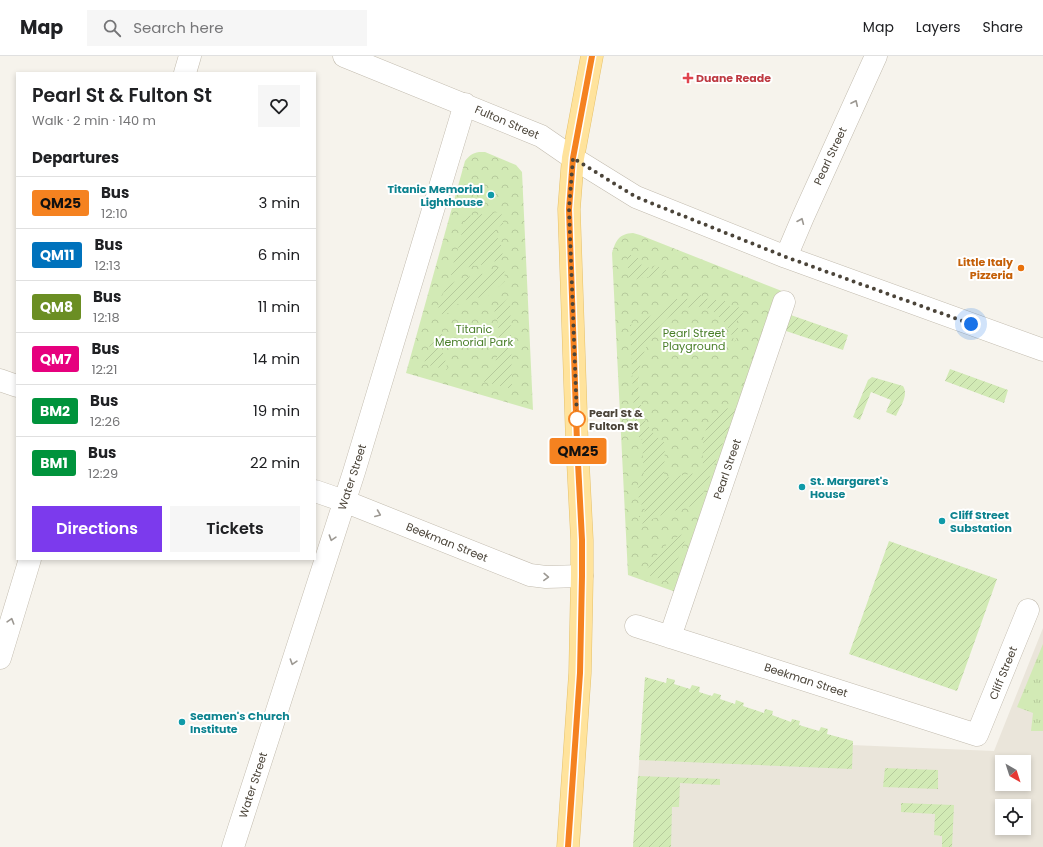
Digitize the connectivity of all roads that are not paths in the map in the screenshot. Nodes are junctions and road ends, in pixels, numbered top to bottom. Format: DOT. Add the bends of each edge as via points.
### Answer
graph roads {
  1 [pos="190,56"];
  2 [pos="344,56"];
  3 [pos="592,56"];
  4 [pos="876,56"];
  5 [pos="185,72"];
  6 [pos="465,104"];
  7 [pos="573,158"];
  8 [pos="786,257"];
  9 [pos="784,302"];
  10 [pos="1043,350"];
  11 [pos="0,380"];
  12 [pos="16,386"];
  13 [pos="316,491"];
  14 [pos="344,501"];
  15 [pos="30,560"];
  16 [pos="582,576"];
  17 [pos="1028,610"];
  18 [pos="636,626"];
  19 [pos="670,637"];
  20 [pos="0,658"];
  21 [pos="977,735"];
  22 [pos="233,847"];
  23 [pos="568,847"];
  1 -- 5 [label="street"];
  2 -- 6 [label="street, Fulton Street"];
  3 -- 7 [label="main road"];
  8 -- 4 [label="street, Pearl Street, one-way"];
  6 -- 7 [label="street, Fulton Street" via="541,136"];
  6 -- 14 [label="street, Water Street"];
  7 -- 8 [label="street, Fulton Street" via="636,197"];
  7 -- 16 [label="main road" via="569,209"];
  8 -- 10 [label="street, Fulton Street"];
  9 -- 19 [label="street, Pearl Street"];
  11 -- 12 [label="street"];
  13 -- 14 [label="street, Beekman Street"];
  14 -- 16 [label="street, Beekman Street, one-way" via="530,575"];
  14 -- 22 [label="street, Water Street, one-way"];
  20 -- 15 [label="street, one-way"];
  16 -- 23 [label="main road" via="580,673"];
  17 -- 21 [label="street, Cliff Street"];
  18 -- 19 [label="street, Beekman Street"];
  19 -- 21 [label="street, Beekman Street"];
}
